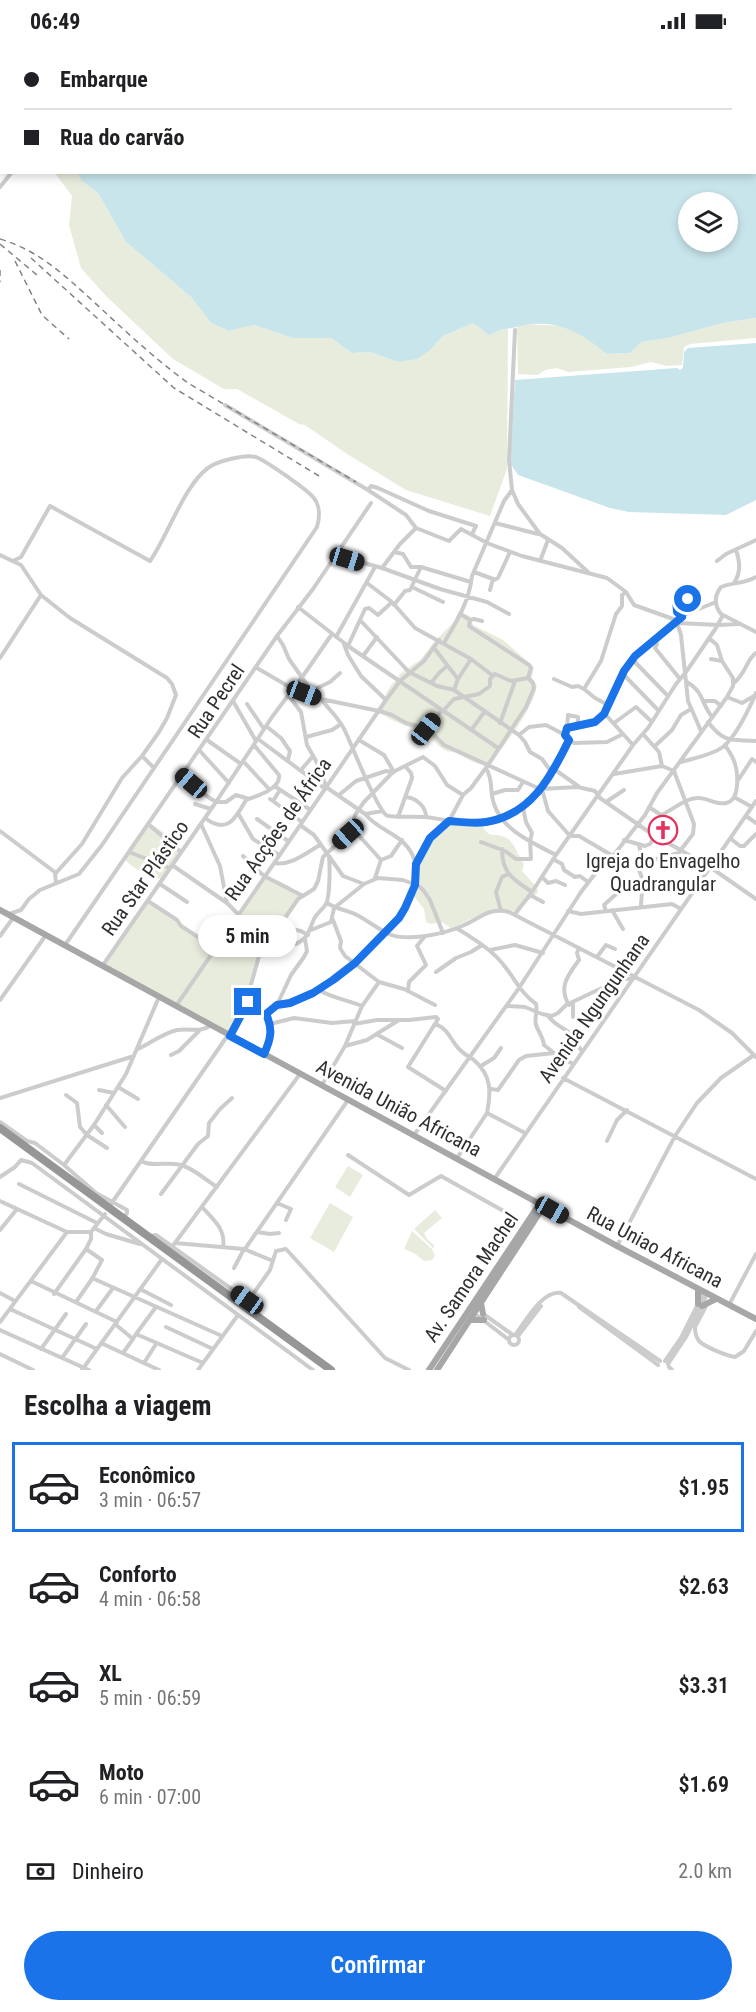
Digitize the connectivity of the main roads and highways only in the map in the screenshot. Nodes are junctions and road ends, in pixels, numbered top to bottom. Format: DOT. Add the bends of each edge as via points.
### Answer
graph roads {
  1 [pos="0,910"];
  2 [pos="0,1128"];
  3 [pos="0,1132"];
  4 [pos="539,1206"];
  5 [pos="108,1209"];
  6 [pos="703,1292"];
  7 [pos="717,1299"];
  8 [pos="481,1302"];
  9 [pos="472,1312"];
  10 [pos="756,1319"];
  11 [pos="322,1370"];
  12 [pos="332,1370"];
  13 [pos="429,1370"];
  14 [pos="437,1370"];
  1 -- 4 [label="main road, Avenida União Africana" via="495,1178"];
  2 -- 5 [label="highway"];
  3 -- 5 [label="highway"];
  4 -- 6 [label="main road, Rua Uniao Africana"];
  4 -- 8 [label="main road, Av. Samora Machel"];
  4 -- 9 [label="main road, Av. Samora Machel"];
  5 -- 11 [label="highway"];
  5 -- 12 [label="highway"];
  6 -- 7 [label="main road, Rua Uniao Africana"];
  6 -- 7 [label="main road" via="700,1305"];
  7 -- 10 [label="main road, Rua Uniao Africana"];
  8 -- 9 [label="main road, Av. Samora Machel"];
  8 -- 9 [label="main road" via="483,1317"];
  9 -- 13 [label="main road, Av. Samora Machel"];
  9 -- 14 [label="main road, Av. Samora Machel"];
}
